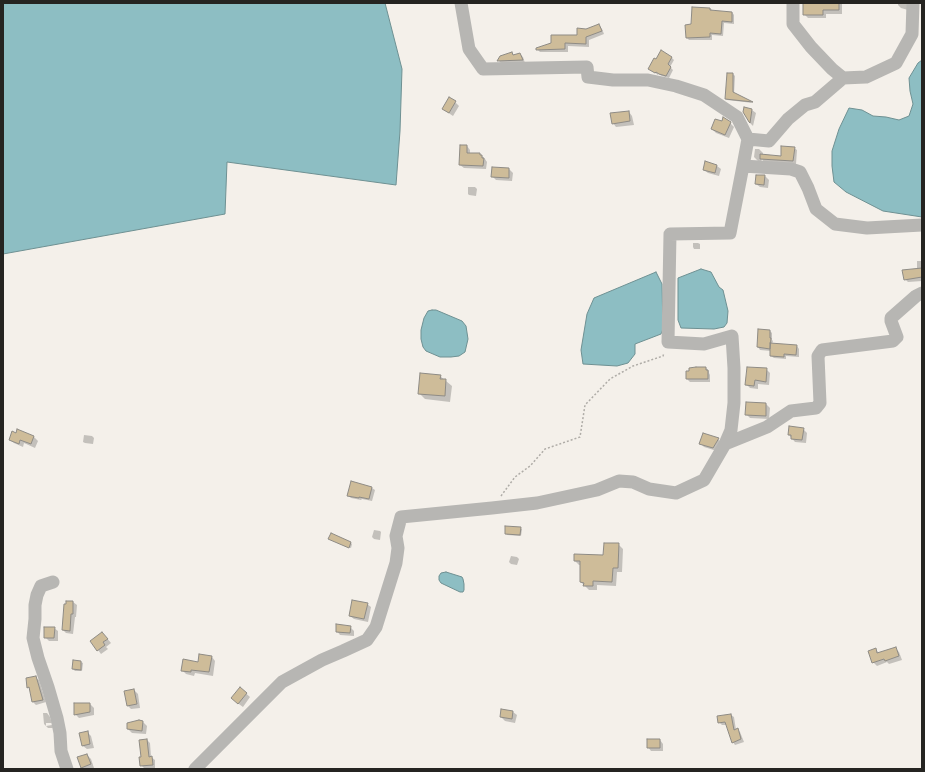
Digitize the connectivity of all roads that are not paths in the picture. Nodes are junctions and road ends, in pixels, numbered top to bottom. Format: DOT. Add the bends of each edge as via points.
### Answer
graph roads {
  1 [pos="462,3"];
  2 [pos="793,3"];
  3 [pos="913,3"];
  4 [pos="917,34"];
  5 [pos="843,78"];
  6 [pos="748,139"];
  7 [pos="743,166"];
  8 [pos="922,225"];
  9 [pos="922,293"];
  10 [pos="725,444"];
  11 [pos="53,582"];
  12 [pos="67,769"];
  13 [pos="195,769"];
  1 -- 6 [label="street" via="468,49 483,69 587,67 588,77 648,80 676,86 704,95 737,117"];
  2 -- 5 [label="street" via="793,24 811,47"];
  3 -- 4 [label="street"];
  4 -- 5 [label="street" via="896,63 866,76"];
  5 -- 6 [label="street" via="815,102 805,105 788,119 769,141"];
  6 -- 7 [label="street"];
  7 -- 8 [label="street" via="791,169 800,172 816,209 835,224 867,228"];
  7 -- 10 [label="street" via="730,233 670,234 668,342 704,344 732,336 734,403 731,430"];
  9 -- 10 [label="street" via="892,318 897,337 893,341 822,350 818,356 820,403 816,408 791,411 767,427"];
  10 -- 13 [label="street" via="704,480 676,493 620,481 597,490 536,502 401,517 396,536 396,563 376,627 367,640 322,660 282,682"];
  11 -- 12 [label="street" via="41,586 37,594 33,638 53,705 60,733 61,751"];
}
